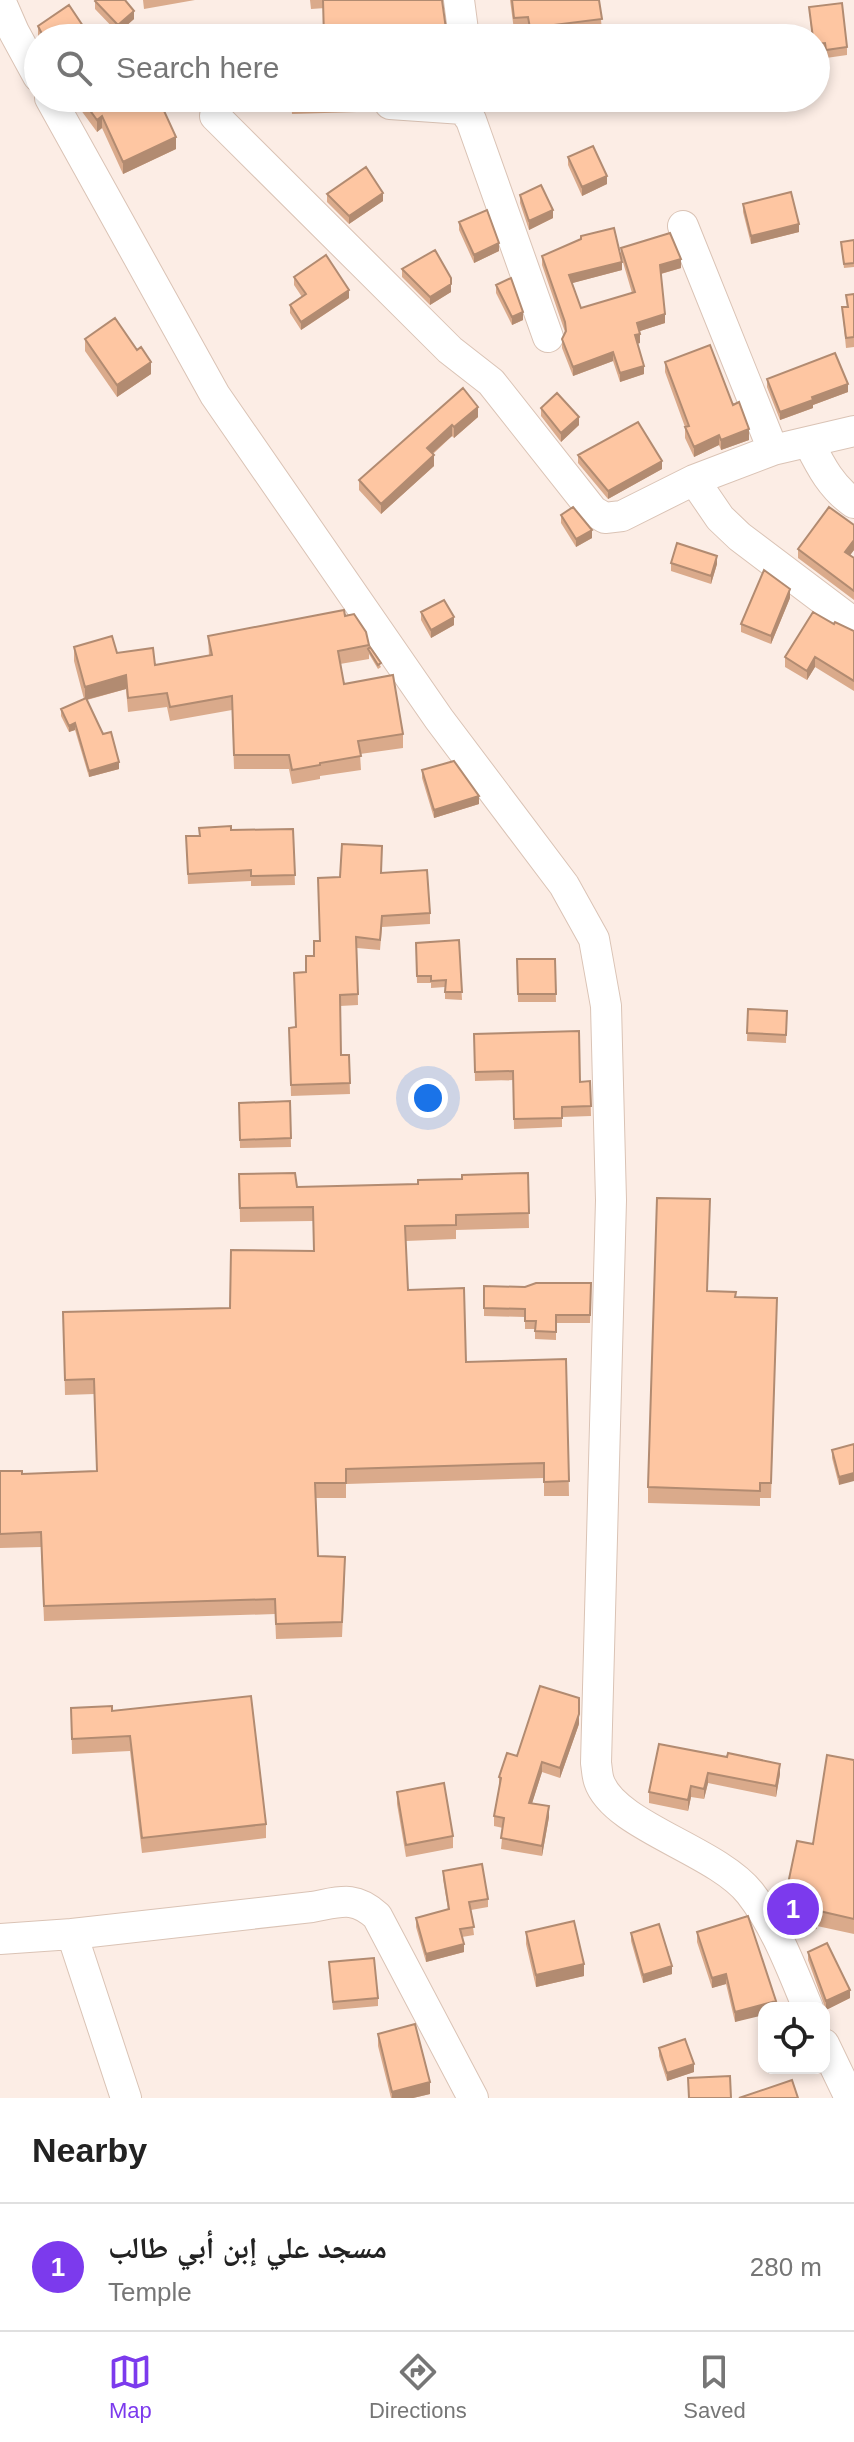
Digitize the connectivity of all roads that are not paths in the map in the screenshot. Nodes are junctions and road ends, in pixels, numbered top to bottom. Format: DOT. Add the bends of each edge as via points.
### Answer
graph roads {
  1 [pos="0,0"];
  2 [pos="459,0"];
  3 [pos="462,24"];
  4 [pos="24,48"];
  5 [pos="58,112"];
  6 [pos="468,112"];
  7 [pos="215,116"];
  8 [pos="683,226"];
  9 [pos="548,337"];
  10 [pos="854,431"];
  11 [pos="809,443"];
  12 [pos="773,450"];
  13 [pos="694,480"];
  14 [pos="854,503"];
  15 [pos="854,623"];
  16 [pos="72,1934"];
  17 [pos="0,1939"];
  18 [pos="805,2002"];
  19 [pos="830,2056"];
  20 [pos="126,2098"];
  21 [pos="473,2098"];
  22 [pos="850,2098"];
  1 -- 4 [label="street"];
  2 -- 3 [label="street"];
  5 -- 18 [label="street" via="215,395 439,719 564,885 594,939 606,1006 611,1200 599,1782 622,1811 730,1872 750,1893"];
  6 -- 9 [label="street"];
  7 -- 13 [label="street" via="450,350 491,382 593,511 605,518 622,516"];
  8 -- 12 [label="street"];
  10 -- 11 [label="street"];
  11 -- 12 [label="street"];
  11 -- 14 [label="street" via="838,491"];
  12 -- 13 [label="street"];
  13 -- 15 [label="street" via="740,537"];
  16 -- 17 [label="street"];
  16 -- 20 [label="street"];
  16 -- 21 [label="street" via="349,1900 364,1904 377,1916"];
  19 -- 22 [label="street"];
}
